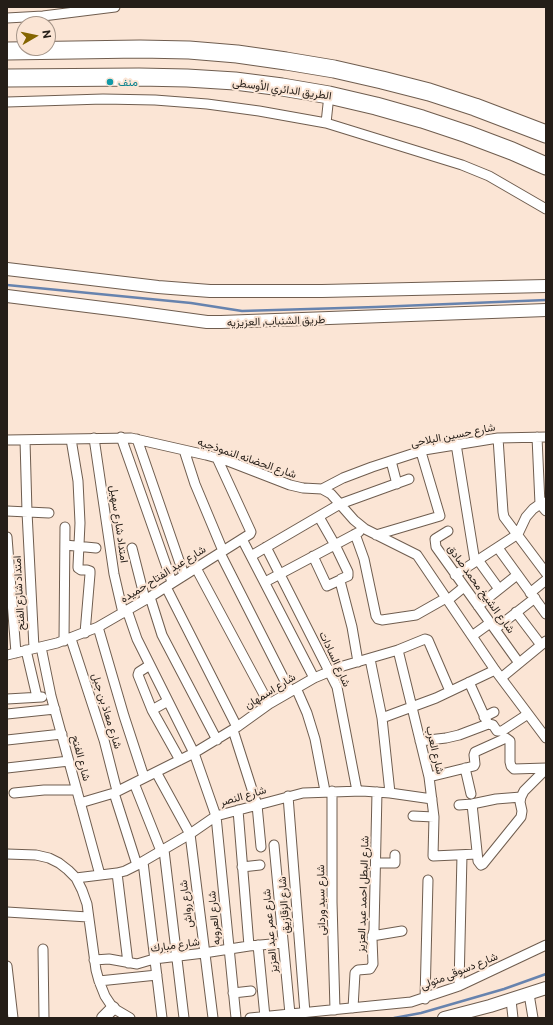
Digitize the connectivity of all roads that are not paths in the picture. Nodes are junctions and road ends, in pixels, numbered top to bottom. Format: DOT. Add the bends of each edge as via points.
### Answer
graph roads {
  1 [pos="115,7"];
  2 [pos="7,18"];
  3 [pos="7,51"];
  4 [pos="7,78"];
  5 [pos="329,95"];
  6 [pos="7,102"];
  7 [pos="326,123"];
  8 [pos="546,134"];
  9 [pos="546,166"];
  10 [pos="546,209"];
  11 [pos="7,269"];
  12 [pos="546,286"];
  13 [pos="7,296"];
  14 [pos="546,310"];
  15 [pos="121,437"];
  16 [pos="542,437"];
  17 [pos="94,438"];
  18 [pos="498,438"];
  19 [pos="71,439"];
  20 [pos="137,439"];
  21 [pos="7,440"];
  22 [pos="25,440"];
  23 [pos="456,444"];
  24 [pos="184,450"];
  25 [pos="421,452"];
  26 [pos="217,458"];
  27 [pos="391,461"];
  28 [pos="409,479"];
  29 [pos="397,484"];
  30 [pos="322,489"];
  31 [pos="340,504"];
  32 [pos="544,506"];
  33 [pos="7,511"];
  34 [pos="27,512"];
  35 [pos="49,513"];
  36 [pos="319,517"];
  37 [pos="65,527"];
  38 [pos="365,529"];
  39 [pos="448,532"];
  40 [pos="355,534"];
  41 [pos="518,534"];
  42 [pos="376,535"];
  43 [pos="7,537"];
  44 [pos="242,539"];
  45 [pos="65,545"];
  46 [pos="335,545"];
  47 [pos="79,546"];
  48 [pos="266,547"];
  49 [pos="96,548"];
  50 [pos="132,548"];
  51 [pos="498,548"];
  52 [pos="221,552"];
  53 [pos="251,556"];
  54 [pos="313,556"];
  55 [pos="477,561"];
  56 [pos="543,561"];
  57 [pos="196,568"];
  58 [pos="546,573"];
  59 [pos="280,574"];
  60 [pos="184,575"];
  61 [pos="455,575"];
  62 [pos="518,575"];
  63 [pos="340,580"];
  64 [pos="546,580"];
  65 [pos="265,582"];
  66 [pos="169,584"];
  67 [pos="464,587"];
  68 [pos="499,589"];
  69 [pos="533,595"];
  70 [pos="147,598"];
  71 [pos="447,599"];
  72 [pos="478,606"];
  73 [pos="125,612"];
  74 [pos="516,612"];
  75 [pos="546,614"];
  76 [pos="493,626"];
  77 [pos="98,628"];
  78 [pos="86,633"];
  79 [pos="472,636"];
  80 [pos="67,640"];
  81 [pos="543,643"];
  82 [pos="34,649"];
  83 [pos="398,650"];
  84 [pos="11,654"];
  85 [pos="370,659"];
  86 [pos="358,662"];
  87 [pos="519,663"];
  88 [pos="150,665"];
  89 [pos="494,670"];
  90 [pos="329,672"];
  91 [pos="314,678"];
  92 [pos="501,678"];
  93 [pos="469,682"];
  94 [pos="293,690"];
  95 [pos="450,691"];
  96 [pos="51,696"];
  97 [pos="37,697"];
  98 [pos="7,698"];
  99 [pos="168,700"];
  100 [pos="269,704"];
  101 [pos="412,707"];
  102 [pos="55,708"];
  103 [pos="152,710"];
  104 [pos="494,712"];
  105 [pos="7,714"];
  106 [pos="528,714"];
  107 [pos="382,718"];
  108 [pos="486,720"];
  109 [pos="235,728"];
  110 [pos="62,734"];
  111 [pos="504,734"];
  112 [pos="546,738"];
  113 [pos="7,740"];
  114 [pos="217,740"];
  115 [pos="420,741"];
  116 [pos="194,753"];
  117 [pos="180,760"];
  118 [pos="69,761"];
  119 [pos="7,768"];
  120 [pos="465,768"];
  121 [pos="546,769"];
  122 [pos="156,772"];
  123 [pos="144,777"];
  124 [pos="429,777"];
  125 [pos="134,783"];
  126 [pos="77,790"];
  127 [pos="328,791"];
  128 [pos="357,791"];
  129 [pos="116,792"];
  130 [pos="377,792"];
  131 [pos="14,793"];
  132 [pos="390,793"];
  133 [pos="471,794"];
  134 [pos="288,796"];
  135 [pos="521,796"];
  136 [pos="432,799"];
  137 [pos="80,803"];
  138 [pos="472,804"];
  139 [pos="257,805"];
  140 [pos="459,805"];
  141 [pos="238,810"];
  142 [pos="216,816"];
  143 [pos="413,816"];
  144 [pos="434,817"];
  145 [pos="190,834"];
  146 [pos="274,845"];
  147 [pos="261,847"];
  148 [pos="162,851"];
  149 [pos="7,854"];
  150 [pos="477,854"];
  151 [pos="395,855"];
  152 [pos="462,855"];
  153 [pos="376,863"];
  154 [pos="140,864"];
  155 [pos="260,865"];
  156 [pos="242,867"];
  157 [pos="117,873"];
  158 [pos="100,875"];
  159 [pos="76,878"];
  160 [pos="428,880"];
  161 [pos="7,912"];
  162 [pos="88,918"];
  163 [pos="402,931"];
  164 [pos="372,936"];
  165 [pos="283,944"];
  166 [pos="258,945"];
  167 [pos="546,945"];
  168 [pos="249,946"];
  169 [pos="229,949"];
  170 [pos="43,950"];
  171 [pos="204,953"];
  172 [pos="177,956"];
  173 [pos="154,959"];
  174 [pos="94,960"];
  175 [pos="128,963"];
  176 [pos="7,966"];
  177 [pos="157,975"];
  178 [pos="99,981"];
  179 [pos="459,986"];
  180 [pos="546,988"];
  181 [pos="251,991"];
  182 [pos="233,993"];
  183 [pos="529,994"];
  184 [pos="426,999"];
  185 [pos="511,1000"];
  186 [pos="113,1008"];
  187 [pos="353,1008"];
  188 [pos="338,1012"];
  189 [pos="305,1013"];
  190 [pos="290,1014"];
  191 [pos="473,1014"];
  192 [pos="266,1017"];
  193 [pos="13,1018"];
  194 [pos="44,1018"];
  195 [pos="103,1018"];
  196 [pos="130,1018"];
  197 [pos="162,1018"];
  198 [pos="184,1018"];
  199 [pos="213,1018"];
  200 [pos="236,1018"];
  201 [pos="250,1018"];
  202 [pos="444,1018"];
  203 [pos="513,1018"];
  204 [pos="532,1018"];
  1 -- 2 [label="street"];
  3 -- 8 [label="highway" via="140,48 286,61 334,69 429,92"];
  4 -- 5 [label="highway, الطريق الدائري الأوسطى" via="187,78 266,85"];
  5 -- 7 [label="street"];
  5 -- 9 [label="highway, الطريق الدائري الأوسطى" via="422,118"];
  6 -- 7 [label="street" via="155,100 207,104"];
  7 -- 10 [label="street" via="462,165 488,176"];
  11 -- 12 [label="street" via="210,291"];
  13 -- 14 [label="street, طريق الشنباب, العزيزيه" via="207,322"];
  15 -- 17 [label="street, شارع الحضانه النموذجيه"];
  15 -- 20 [label="street, شارع الحضانه النموذجيه"];
  15 -- 66 [label="street"];
  16 -- 18 [label="street, شارع حسين البلاحى"];
  16 -- 32 [label="street"];
  17 -- 19 [label="street, شارع الحضانه النموذجيه"];
  17 -- 73 [label="street, امتداد شارع سهيل" via="114,574"];
  18 -- 23 [label="street, شارع حسين البلاحى"];
  18 -- 41 [label="street" via="503,512"];
  19 -- 22 [label="street, شارع الحضانه النموذجيه"];
  19 -- 47 [label="street" via="78,481"];
  20 -- 24 [label="street, شارع الحضانه النموذجيه"];
  20 -- 60 [label="street"];
  21 -- 22 [label="street, شارع الحضانه النموذجيه"];
  22 -- 34 [label="street, امتداد شارع الفتح"];
  23 -- 25 [label="street, شارع حسين البلاحى"];
  23 -- 55 [label="street"];
  24 -- 26 [label="street, شارع الحضانه النموذجيه"];
  24 -- 52 [label="street, شارع سيد وردانى"];
  25 -- 27 [label="street, شارع حسين البلاحى"];
  25 -- 42 [label="street" via="440,516"];
  26 -- 30 [label="street, شارع الحضانه النموذجيه" via="290,485"];
  26 -- 44 [label="street" via="251,532"];
  27 -- 29 [label="street"];
  27 -- 30 [label="street, شارع حسين البلاحى" via="343,478"];
  28 -- 29 [label="street"];
  29 -- 31 [label="street"];
  30 -- 31 [label="street"];
  31 -- 36 [label="street"];
  31 -- 38 [label="street"];
  32 -- 41 [label="street" via="533,509"];
  33 -- 34 [label="street"];
  34 -- 35 [label="street"];
  34 -- 82 [label="street, امتداد شارع الفتح"];
  36 -- 46 [label="street"];
  36 -- 48 [label="street"];
  37 -- 45 [label="street, شارع معاذ بن جبل"];
  38 -- 40 [label="street"];
  38 -- 42 [label="street"];
  39 -- 61 [label="street, شارع الشيخ محمد صادق" via="435,539 435,543"];
  40 -- 46 [label="street"];
  40 -- 71 [label="street" via="364,559 378,619 416,615"];
  41 -- 51 [label="street"];
  41 -- 56 [label="street"];
  42 -- 71 [label="street" via="417,555"];
  43 -- 84 [label="street"];
  44 -- 52 [label="street, شارع عبد الفتاح حميده"];
  44 -- 53 [label="street"];
  45 -- 47 [label="street"];
  45 -- 80 [label="street, شارع معاذ بن جبل"];
  46 -- 54 [label="street"];
  46 -- 63 [label="street" via="348,572 348,576"];
  47 -- 49 [label="street"];
  47 -- 78 [label="street" via="78,568 90,571"];
  48 -- 53 [label="street"];
  48 -- 59 [label="street, شارع السادات"];
  50 -- 70 [label="street"];
  51 -- 55 [label="street"];
  51 -- 62 [label="street"];
  52 -- 57 [label="street, شارع عبد الفتاح حميده"];
  52 -- 94 [label="street, شارع سيد وردانى"];
  53 -- 65 [label="street"];
  54 -- 59 [label="street"];
  54 -- 63 [label="street" via="327,586"];
  55 -- 61 [label="street"];
  55 -- 68 [label="street"];
  56 -- 58 [label="street"];
  57 -- 60 [label="street, شارع عبد الفتاح حميده"];
  57 -- 100 [label="street"];
  59 -- 65 [label="street"];
  59 -- 90 [label="street, شارع السادات"];
  60 -- 66 [label="street, شارع عبد الفتاح حميده"];
  61 -- 67 [label="street, شارع الشيخ محمد صادق"];
  62 -- 68 [label="street"];
  62 -- 69 [label="street"];
  63 -- 86 [label="street"];
  64 -- 69 [label="street"];
  65 -- 91 [label="street"];
  66 -- 70 [label="street, شارع عبد الفتاح حميده"];
  66 -- 109 [label="street"];
  67 -- 71 [label="street"];
  67 -- 72 [label="street, شارع الشيخ محمد صادق"];
  68 -- 72 [label="street"];
  69 -- 74 [label="street"];
  69 -- 75 [label="street"];
  70 -- 73 [label="street, شارع عبد الفتاح حميده"];
  70 -- 114 [label="street" via="162,635"];
  71 -- 79 [label="street"];
  72 -- 76 [label="street, شارع الشيخ محمد صادق"];
  73 -- 77 [label="street, شارع عبد الفتاح حميده"];
  73 -- 88 [label="street, امتداد شارع سهيل"];
  74 -- 76 [label="street"];
  74 -- 81 [label="street"];
  76 -- 79 [label="street"];
  76 -- 87 [label="street, شارع الشيخ محمد صادق"];
  77 -- 78 [label="street, شارع عبد الفتاح حميده"];
  77 -- 123 [label="street"];
  78 -- 80 [label="street, شارع عبد الفتاح حميده"];
  79 -- 89 [label="street"];
  80 -- 82 [label="street, شارع عبد الفتاح حميده"];
  80 -- 129 [label="street, شارع معاذ بن جبل" via="104,740"];
  81 -- 87 [label="street"];
  82 -- 84 [label="street, شارع عبد الفتاح حميده"];
  82 -- 96 [label="street, شارع الفتح"];
  82 -- 97 [label="street"];
  83 -- 85 [label="street, شارع اسمهان"];
  83 -- 95 [label="street, شارع اسمهان" via="427,639"];
  83 -- 101 [label="street, شارع العرب"];
  85 -- 86 [label="street, شارع اسمهان"];
  85 -- 107 [label="street"];
  86 -- 90 [label="street, شارع اسمهان"];
  87 -- 92 [label="street"];
  88 -- 99 [label="street, امتداد شارع سهيل"];
  88 -- 103 [label="street" via="137,673"];
  89 -- 92 [label="street"];
  89 -- 93 [label="street"];
  90 -- 91 [label="street, شارع اسمهان"];
  90 -- 128 [label="street, شارع السادات" via="339,695"];
  91 -- 94 [label="street, شارع اسمهان"];
  92 -- 106 [label="street"];
  93 -- 95 [label="street"];
  93 -- 108 [label="street"];
  94 -- 100 [label="street, شارع اسمهان"];
  94 -- 127 [label="street, شارع سيد وردانى" via="315,739"];
  95 -- 101 [label="street"];
  96 -- 97 [label="street"];
  96 -- 102 [label="street, شارع الفتح"];
  97 -- 98 [label="street"];
  99 -- 103 [label="street"];
  99 -- 116 [label="street, شارع العروبه"];
  100 -- 109 [label="street, شارع اسمهان"];
  101 -- 107 [label="street"];
  101 -- 115 [label="street, شارع العرب"];
  102 -- 105 [label="street"];
  102 -- 110 [label="street, شارع الفتح"];
  103 -- 117 [label="street"];
  104 -- 108 [label="street"];
  106 -- 111 [label="street"];
  106 -- 112 [label="street"];
  107 -- 132 [label="street"];
  108 -- 111 [label="street"];
  108 -- 115 [label="street" via="452,736"];
  109 -- 114 [label="street, شارع اسمهان"];
  109 -- 139 [label="street"];
  110 -- 113 [label="street"];
  110 -- 118 [label="street, شارع الفتح"];
  111 -- 120 [label="street" via="475,752 475,766"];
  111 -- 121 [label="street" via="510,741 510,762 514,769"];
  114 -- 116 [label="street, شارع اسمهان"];
  115 -- 124 [label="street, شارع العرب"];
  116 -- 117 [label="street, شارع اسمهان"];
  116 -- 142 [label="street, شارع العروبه"];
  117 -- 122 [label="street, شارع اسمهان"];
  118 -- 119 [label="street"];
  118 -- 126 [label="street, شارع الفتح"];
  120 -- 124 [label="street"];
  120 -- 133 [label="street"];
  121 -- 135 [label="street"];
  122 -- 123 [label="street, شارع اسمهان"];
  122 -- 145 [label="street"];
  123 -- 125 [label="street, شارع اسمهان"];
  124 -- 136 [label="street, شارع العرب"];
  125 -- 129 [label="street, شارع اسمهان"];
  125 -- 148 [label="street"];
  126 -- 131 [label="street"];
  126 -- 137 [label="street, شارع الفتح"];
  127 -- 128 [label="street, شارع النصر"];
  127 -- 134 [label="street, شارع النصر" via="302,792"];
  127 -- 188 [label="street, شارع سيد وردانى"];
  128 -- 130 [label="street, شارع النصر"];
  129 -- 137 [label="street, شارع اسمهان"];
  129 -- 154 [label="street, شارع معاذ بن جبل"];
  130 -- 132 [label="street, شارع النصر"];
  130 -- 153 [label="street, شارع البطل احمد عبد العزيز"];
  132 -- 136 [label="street, شارع النصر"];
  134 -- 139 [label="street, شارع النصر"];
  134 -- 189 [label="street, شارع الزقازيق"];
  135 -- 138 [label="street"];
  135 -- 150 [label="street" via="521,817 484,864 479,864"];
  136 -- 144 [label="street, شارع العرب"];
  137 -- 158 [label="street, شارع الفتح"];
  138 -- 140 [label="street"];
  138 -- 150 [label="street"];
  139 -- 141 [label="street, شارع النصر"];
  139 -- 147 [label="street"];
  141 -- 142 [label="street, شارع النصر"];
  141 -- 156 [label="street"];
  142 -- 145 [label="street, شارع النصر"];
  142 -- 169 [label="street, شارع العروبه"];
  143 -- 144 [label="street"];
  144 -- 152 [label="street, شارع العرب" via="433,856"];
  145 -- 148 [label="street, شارع النصر"];
  145 -- 171 [label="street, شارع رواش"];
  146 -- 165 [label="street, شارع عمر عبد العزيز"];
  148 -- 154 [label="street, شارع النصر"];
  148 -- 172 [label="street"];
  149 -- 159 [label="street" via="49,858 64,866"];
  150 -- 152 [label="street"];
  151 -- 153 [label="street" via="395,863"];
  152 -- 179 [label="street"];
  153 -- 164 [label="street, شارع البطل احمد عبد العزيز"];
  154 -- 157 [label="street, شارع النصر"];
  154 -- 173 [label="street, شارع معاذ بن جبل"];
  155 -- 156 [label="street"];
  156 -- 168 [label="street"];
  157 -- 158 [label="street, شارع النصر"];
  157 -- 175 [label="street"];
  158 -- 159 [label="street, شارع النصر"];
  159 -- 162 [label="street" via="87,904"];
  160 -- 184 [label="street"];
  161 -- 162 [label="street"];
  162 -- 174 [label="street"];
  163 -- 164 [label="street"];
  164 -- 187 [label="street, شارع البطل احمد عبد العزيز" via="373,964 370,969 358,970 355,973"];
  165 -- 166 [label="street, شارع مبارك"];
  165 -- 190 [label="street, شارع عمر عبد العزيز"];
  166 -- 168 [label="street, شارع مبارك"];
  166 -- 192 [label="street"];
  167 -- 179 [label="street, شارع دسوقى متولى"];
  168 -- 169 [label="street, شارع مبارك"];
  169 -- 171 [label="street, شارع مبارك"];
  169 -- 182 [label="street, شارع العروبه"];
  170 -- 194 [label="street"];
  171 -- 172 [label="street, شارع مبارك"];
  171 -- 199 [label="street, شارع رواش"];
  172 -- 173 [label="street, شارع مبارك"];
  172 -- 198 [label="street"];
  173 -- 175 [label="street, شارع مبارك" via="137,964"];
  173 -- 177 [label="street, شارع معاذ بن جبل"];
  174 -- 175 [label="street, شارع مبارك" via="109,959"];
  174 -- 178 [label="street"];
  176 -- 193 [label="street"];
  177 -- 178 [label="street"];
  177 -- 197 [label="street, شارع معاذ بن جبل"];
  178 -- 186 [label="street"];
  179 -- 184 [label="street, شارع دسوقى متولى"];
  180 -- 183 [label="street"];
  181 -- 182 [label="street"];
  182 -- 200 [label="street, شارع العروبه"];
  183 -- 185 [label="street"];
  183 -- 204 [label="street"];
  184 -- 187 [label="street, شارع دسوقى متولى"];
  185 -- 191 [label="street"];
  185 -- 203 [label="street"];
  186 -- 195 [label="street"];
  186 -- 196 [label="street"];
  187 -- 188 [label="street, شارع دسوقى متولى"];
  188 -- 189 [label="street, شارع دسوقى متولى"];
  189 -- 190 [label="street, شارع دسوقى متولى"];
  190 -- 192 [label="street, شارع دسوقى متولى"];
  191 -- 202 [label="street"];
  192 -- 201 [label="street, شارع دسوقى متولى"];
}
